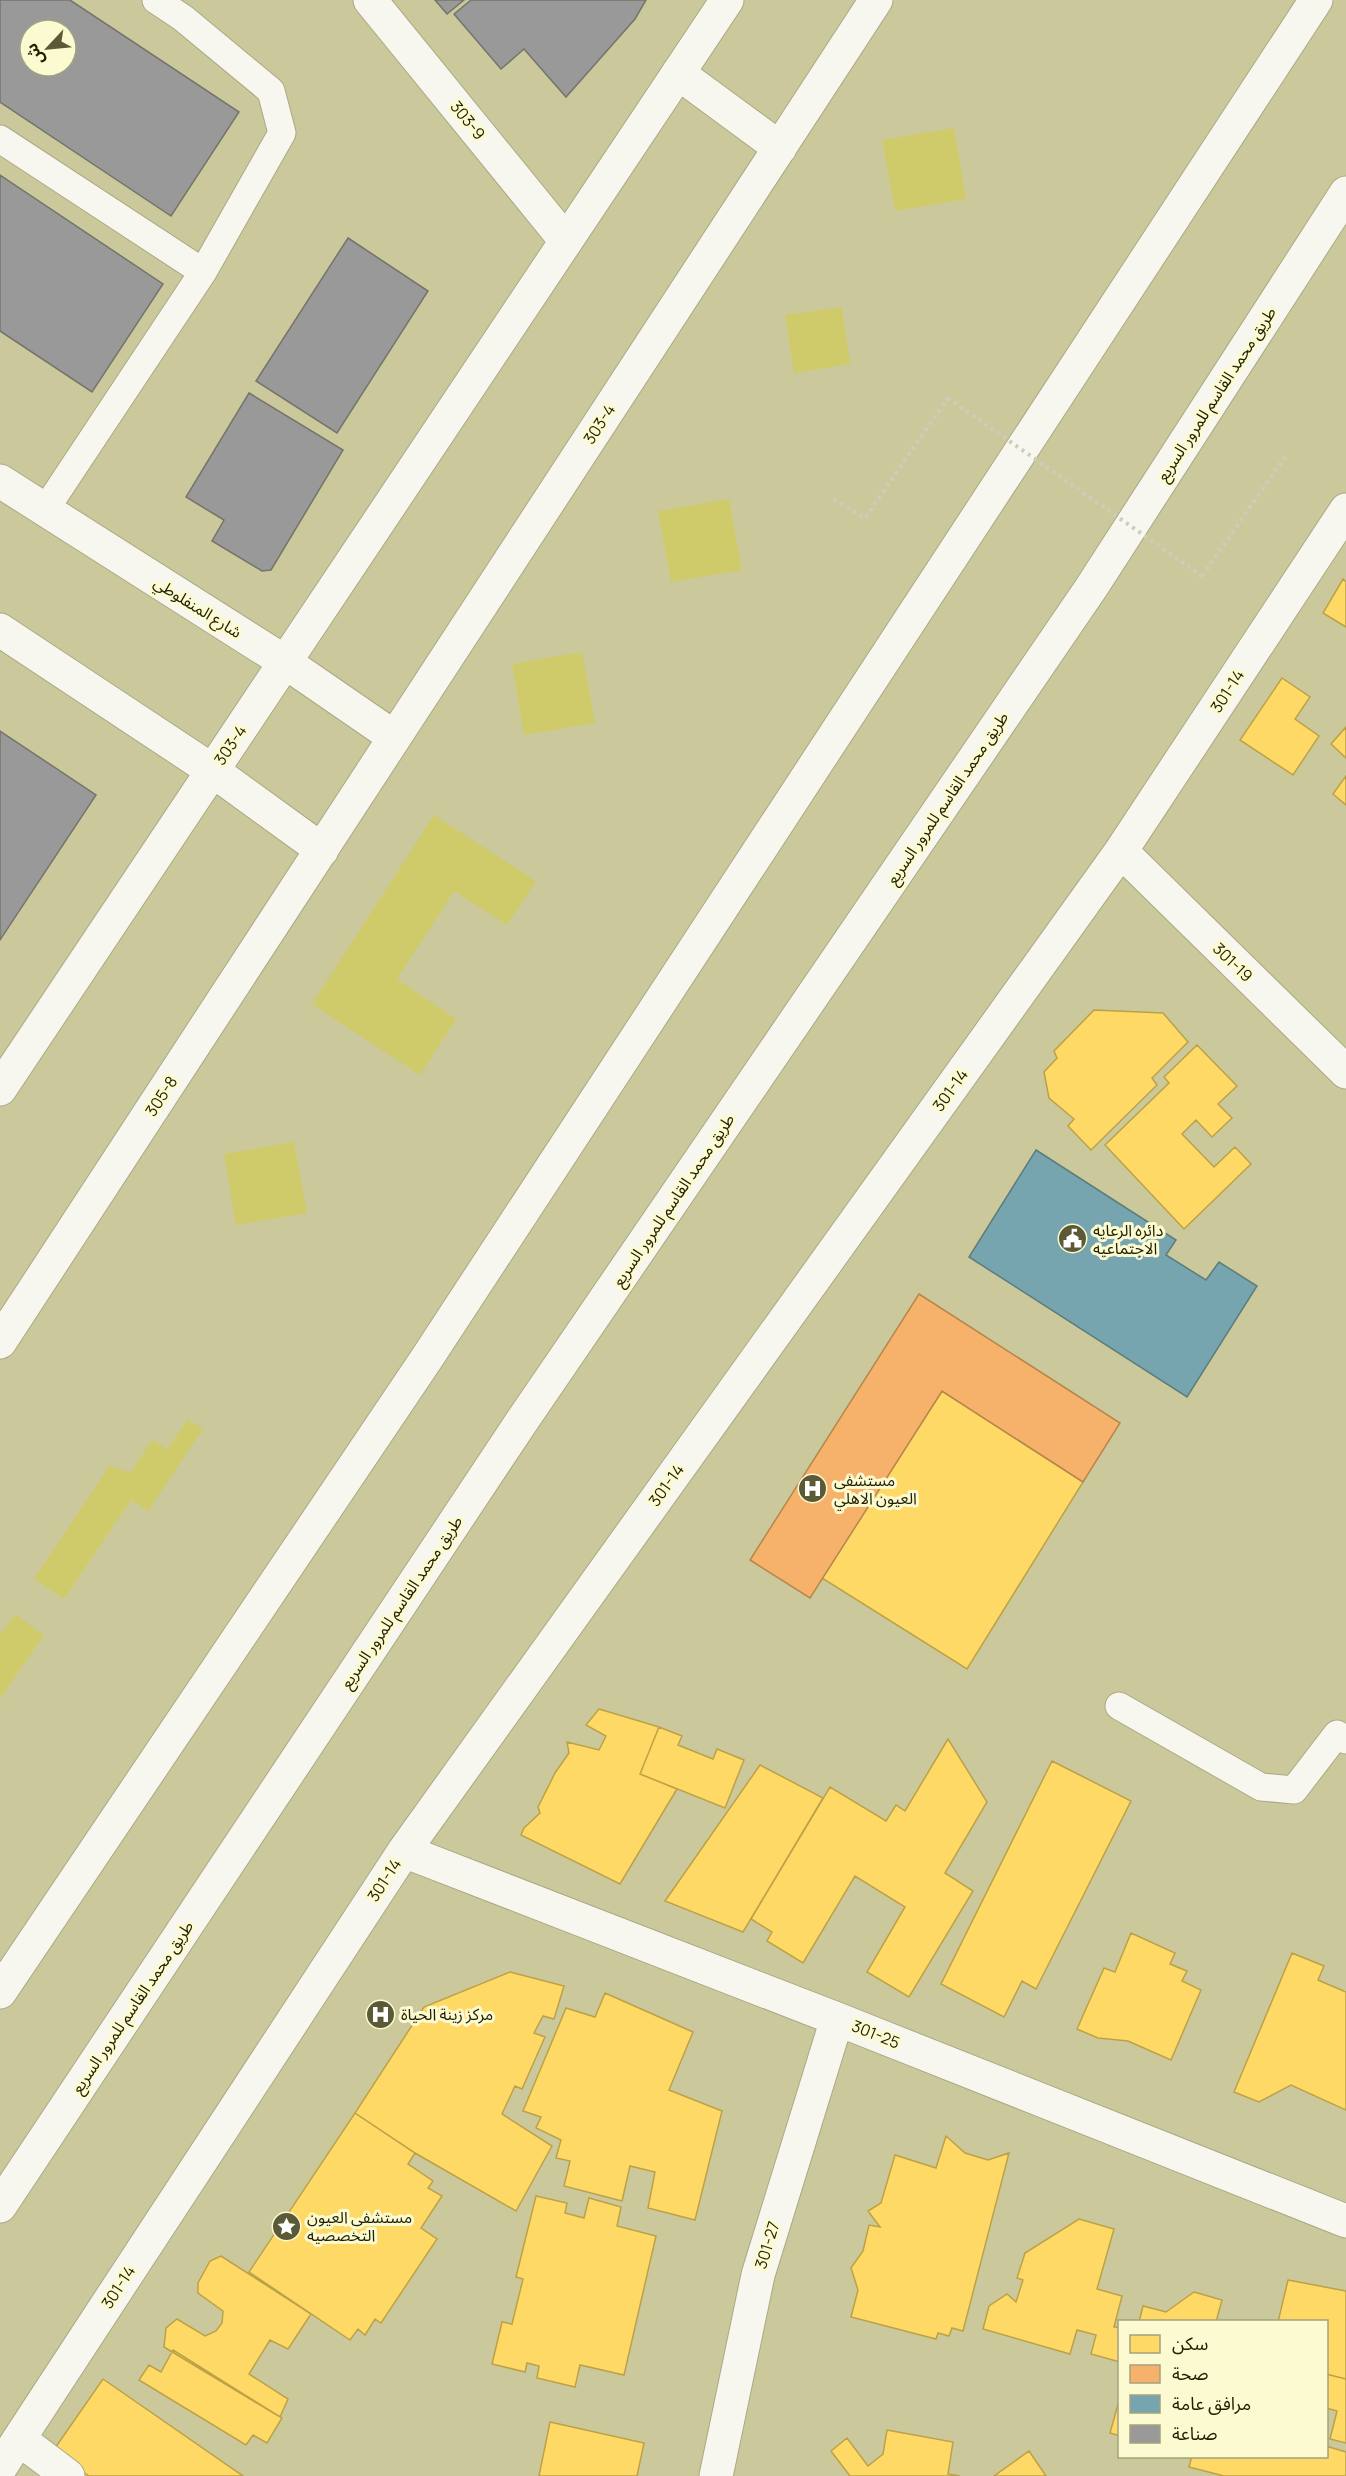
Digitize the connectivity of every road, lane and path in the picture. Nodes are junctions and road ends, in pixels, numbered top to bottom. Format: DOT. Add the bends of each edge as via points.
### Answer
graph roads {
  1 [pos="156,0"];
  2 [pos="370,0"];
  3 [pos="727,0"];
  4 [pos="876,0"];
  5 [pos="1316,0"];
  6 [pos="678,73"];
  7 [pos="0,139"];
  8 [pos="780,148"];
  9 [pos="1346,193"];
  10 [pos="566,241"];
  11 [pos="203,272"];
  12 [pos="1285,458"];
  13 [pos="0,481"];
  14 [pos="834,499"];
  15 [pos="45,510"];
  16 [pos="1346,510"];
  17 [pos="0,630"];
  18 [pos="285,662"];
  19 [pos="394,736"];
  20 [pos="213,771"];
  21 [pos="322,849"];
  22 [pos="1121,851"];
  23 [pos="1346,1072"];
  24 [pos="0,1089"];
  25 [pos="0,1342"];
  26 [pos="1119,1706"];
  27 [pos="1343,1732"];
  28 [pos="404,1851"];
  29 [pos="0,1992"];
  30 [pos="837,2019"];
  31 [pos="0,2206"];
  32 [pos="1346,2221"];
  33 [pos="19,2439"];
  34 [pos="0,2468"];
  35 [pos="68,2476"];
  36 [pos="717,2476"];
  1 -- 11 [label="lane" via="271,91 282,133"];
  2 -- 10 [label="main road, 303-9"];
  3 -- 6 [label="main road, 303-4"];
  4 -- 8 [label="main road, 303-4"];
  5 -- 29 [label="main road" via="427,1358"];
  6 -- 8 [label="main road"];
  6 -- 10 [label="main road, 303-4"];
  7 -- 11 [label="lane"];
  8 -- 19 [label="main road, 303-4"];
  9 -- 31 [label="main road, طريق محمد القاسم للمرور السريع" via="1091,588 529,1411"];
  10 -- 18 [label="main road, 303-4"];
  11 -- 15 [label="lane"];
  12 -- 14 [label="path, bridge" via="1202,576 948,398 865,518"];
  13 -- 15 [label="main road, شارع المنفلوطي"];
  15 -- 18 [label="main road, شارع المنفلوطي"];
  16 -- 22 [label="main road, 301-14"];
  17 -- 20 [label="main road"];
  18 -- 19 [label="main road, شارع المنفلوطي"];
  18 -- 20 [label="main road, 303-4"];
  19 -- 21 [label="main road, 303-4"];
  20 -- 21 [label="main road"];
  20 -- 24 [label="main road"];
  21 -- 25 [label="main road, 305-8"];
  22 -- 23 [label="main road, 301-19"];
  22 -- 28 [label="main road, 301-14"];
  26 -- 27 [label="lane" via="1261,1787 1277,1791 1294,1790"];
  28 -- 30 [label="main road, 301-25"];
  28 -- 33 [label="main road, 301-14"];
  30 -- 32 [label="main road, 301-25"];
  30 -- 36 [label="main road, 301-27" via="758,2275"];
  33 -- 34 [label="main road, 301-14"];
  33 -- 35 [label="main road"];
}
